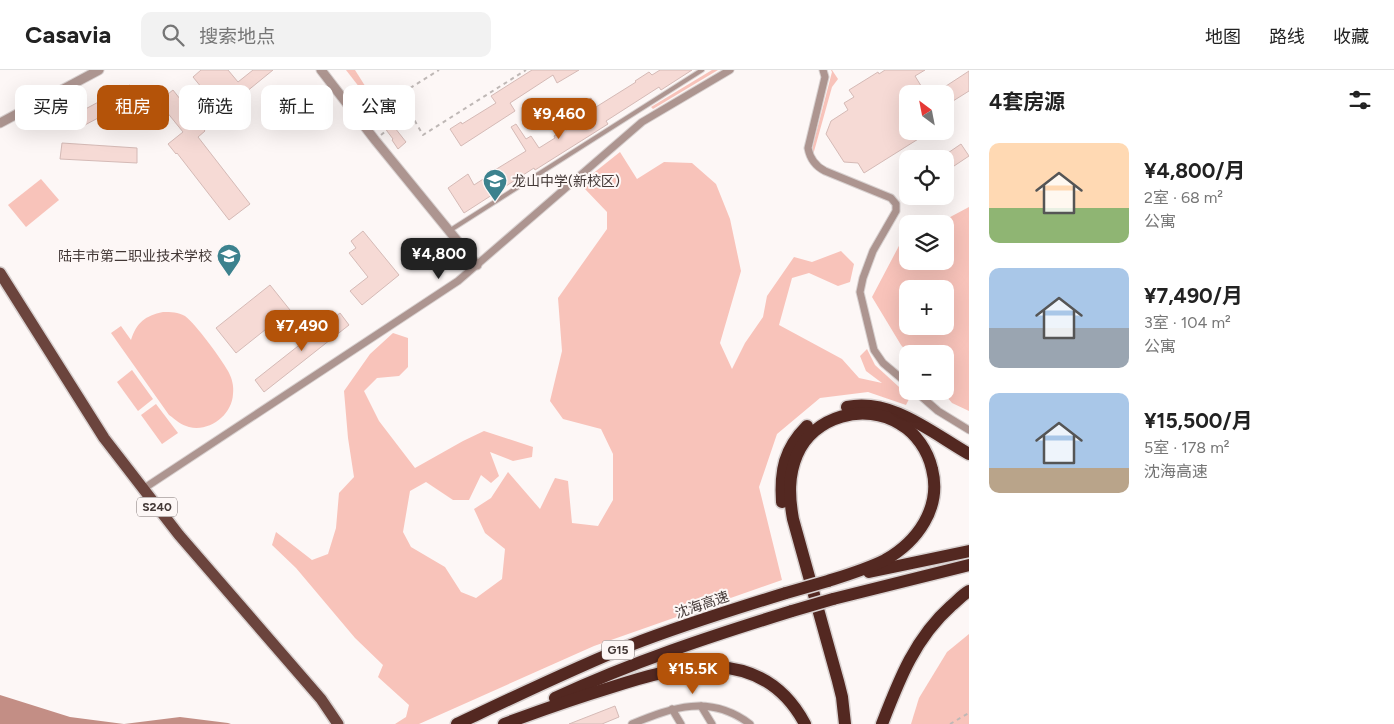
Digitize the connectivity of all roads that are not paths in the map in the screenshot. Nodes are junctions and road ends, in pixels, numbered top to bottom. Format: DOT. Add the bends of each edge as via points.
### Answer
graph roads {
  1 [pos="99,70"];
  2 [pos="322,70"];
  3 [pos="702,70"];
  4 [pos="730,70"];
  5 [pos="823,70"];
  6 [pos="0,123"];
  7 [pos="449,230"];
  8 [pos="476,265"];
  9 [pos="0,273"];
  10 [pos="899,376"];
  11 [pos="925,400"];
  12 [pos="969,430"];
  13 [pos="969,454"];
  14 [pos="143,489"];
  15 [pos="969,551"];
  16 [pos="969,565"];
  17 [pos="828,581"];
  18 [pos="969,591"];
  19 [pos="701,706"];
  20 [pos="672,709"];
  21 [pos="637,723"];
  22 [pos="338,724"];
  23 [pos="457,724"];
  24 [pos="498,724"];
  25 [pos="504,724"];
  26 [pos="681,724"];
  27 [pos="712,724"];
  28 [pos="750,724"];
  29 [pos="805,724"];
  30 [pos="840,724"];
  31 [pos="845,724"];
  32 [pos="882,724"];
  1 -- 6 [label="street"];
  2 -- 7 [label="street"];
  3 -- 7 [label="lane"];
  4 -- 8 [label="street" via="642,122"];
  5 -- 10 [label="street" via="825,77 808,148 810,157 825,171 891,198 896,204 896,211 870,258 860,292 874,350"];
  7 -- 8 [label="street"];
  8 -- 14 [label="street" via="458,281"];
  9 -- 14 [label="main road, S240" via="104,438"];
  11 -- 12 [label="street"];
  13 -- 30 [label="highway" via="894,411 863,405 836,409 821,416 794,440 788,452 781,482 784,516 836,696"];
  14 -- 22 [label="main road, S240" via="321,699"];
  15 -- 17 [label="highway, 沈海高速 / G15"];
  16 -- 24 [label="highway, G15, bridge" via="833,599 707,638 606,675"];
  17 -- 23 [label="highway, 沈海高速 / G15, bridge" via="631,645"];
  17 -- 31 [label="highway" via="885,560 903,548 916,535 932,508 933,472 924,449 901,424 882,416 858,413 821,426 804,443 791,472 793,519 838,681"];
  18 -- 32 [label="highway" via="938,617 918,644 900,677"];
  19 -- 20 [label="street"];
  19 -- 27 [label="street"];
  19 -- 28 [label="street" via="722,709"];
  20 -- 21 [label="street"];
  20 -- 26 [label="street"];
  25 -- 29 [label="highway" via="645,676 705,666 738,669 764,680 784,695"];
}
